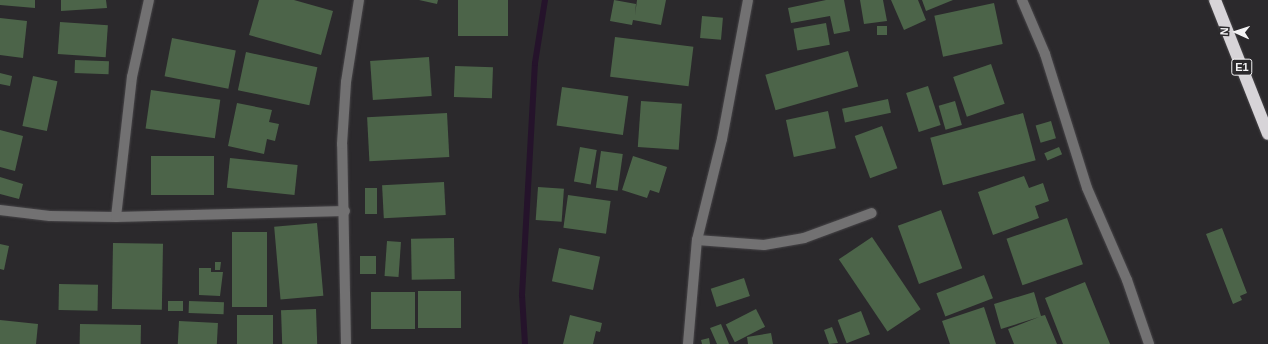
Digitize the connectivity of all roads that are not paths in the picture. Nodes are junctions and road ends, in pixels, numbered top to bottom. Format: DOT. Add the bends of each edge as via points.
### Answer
graph roads {
  1 [pos="149,0"];
  2 [pos="359,0"];
  3 [pos="748,0"];
  4 [pos="1022,0"];
  5 [pos="1215,0"];
  6 [pos="1268,134"];
  7 [pos="0,210"];
  8 [pos="344,211"];
  9 [pos="872,213"];
  10 [pos="116,217"];
  11 [pos="697,240"];
  12 [pos="346,344"];
  13 [pos="688,344"];
  14 [pos="1149,344"];
  1 -- 10 [label="street" via="132,77"];
  2 -- 8 [label="street" via="346,82 342,144"];
  3 -- 11 [label="street" via="722,140"];
  4 -- 14 [label="street" via="1044,54 1087,188 1127,280"];
  5 -- 6 [label="highway, E1"];
  7 -- 10 [label="street" via="50,216"];
  8 -- 10 [label="street"];
  8 -- 12 [label="street"];
  9 -- 11 [label="street" via="804,238 764,245"];
  11 -- 13 [label="street"];
}
